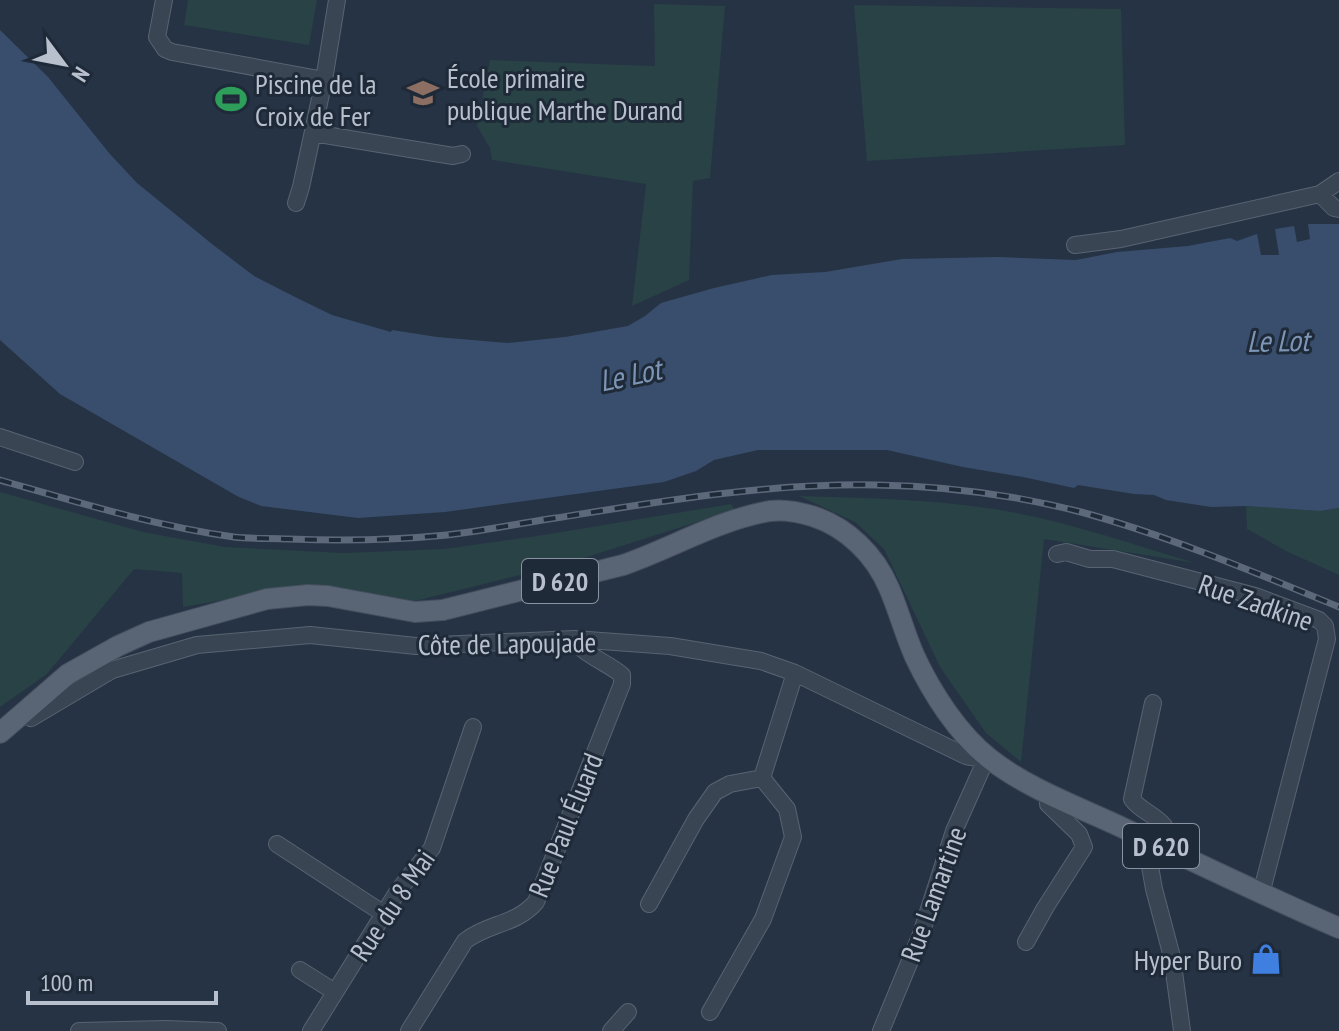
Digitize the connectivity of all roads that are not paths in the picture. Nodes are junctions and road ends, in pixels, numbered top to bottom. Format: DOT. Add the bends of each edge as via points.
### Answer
graph roads {
  1 [pos="164,0"];
  2 [pos="337,0"];
  3 [pos="324,80"];
  4 [pos="313,133"];
  5 [pos="462,154"];
  6 [pos="1339,181"];
  7 [pos="1320,194"];
  8 [pos="296,203"];
  9 [pos="1339,209"];
  10 [pos="1075,245"];
  11 [pos="0,437"];
  12 [pos="75,462"];
  13 [pos="1057,554"];
  14 [pos="574,639"];
  15 [pos="795,673"];
  16 [pos="1153,703"];
  17 [pos="23,712"];
  18 [pos="473,727"];
  19 [pos="0,733"];
  20 [pos="987,757"];
  21 [pos="762,778"];
  22 [pos="1049,793"];
  23 [pos="1152,842"];
  24 [pos="277,844"];
  25 [pos="1261,894"];
  26 [pos="649,904"];
  27 [pos="384,914"];
  28 [pos="1339,928"];
  29 [pos="1026,942"];
  30 [pos="300,970"];
  31 [pos="335,992"];
  32 [pos="628,1012"];
  33 [pos="710,1012"];
  34 [pos="129,1030"];
  35 [pos="79,1031"];
  36 [pos="215,1031"];
  37 [pos="311,1031"];
  38 [pos="409,1031"];
  39 [pos="611,1031"];
  40 [pos="881,1031"];
  41 [pos="1182,1031"];
  1 -- 3 [label="street" via="157,37 165,49"];
  2 -- 3 [label="street"];
  3 -- 4 [label="street"];
  4 -- 5 [label="street"];
  4 -- 8 [label="street"];
  6 -- 7 [label="street"];
  7 -- 9 [label="street"];
  7 -- 10 [label="street"];
  11 -- 12 [label="street"];
  13 -- 25 [label="street, Rue Zadkine" via="1113,559 1242,593 1325,626 1327,639"];
  14 -- 15 [label="street, Côte de Lapoujade" via="670,646 761,661"];
  14 -- 17 [label="street, Côte de Lapoujade" via="416,646 310,635 197,645 112,670 31,718"];
  14 -- 38 [label="street, Rue Paul Éluard" via="577,646 614,667 622,684 536,902 516,919 465,941"];
  15 -- 20 [label="street, Côte de Lapoujade" via="966,756"];
  15 -- 21 [label="street"];
  16 -- 23 [label="street" via="1132,799 1164,826"];
  17 -- 19 [label="main road, D 620"];
  17 -- 20 [label="main road, D 620" via="68,674 118,646 149,632 267,599 328,596 415,612 443,610 623,565 749,516 797,511 846,532 867,552 888,585 930,684"];
  18 -- 27 [label="street, Rue du 8 Mai" via="432,848"];
  20 -- 22 [label="main road, D 620"];
  20 -- 40 [label="street, Rue Lamartine" via="954,831 921,934"];
  21 -- 26 [label="street" via="715,792"];
  21 -- 33 [label="street" via="787,809 793,837 763,919"];
  22 -- 23 [label="main road, D 620"];
  22 -- 29 [label="street" via="1048,804 1079,834 1084,847"];
  23 -- 25 [label="main road, D 620"];
  23 -- 41 [label="street" via="1154,889 1172,957"];
  24 -- 27 [label="street"];
  25 -- 28 [label="main road, D 620"];
  27 -- 31 [label="street, Rue du 8 Mai"];
  30 -- 31 [label="street"];
  31 -- 37 [label="street, Rue du 8 Mai"];
  32 -- 39 [label="street"];
  34 -- 35 [label="street"];
  34 -- 36 [label="street"];
}
